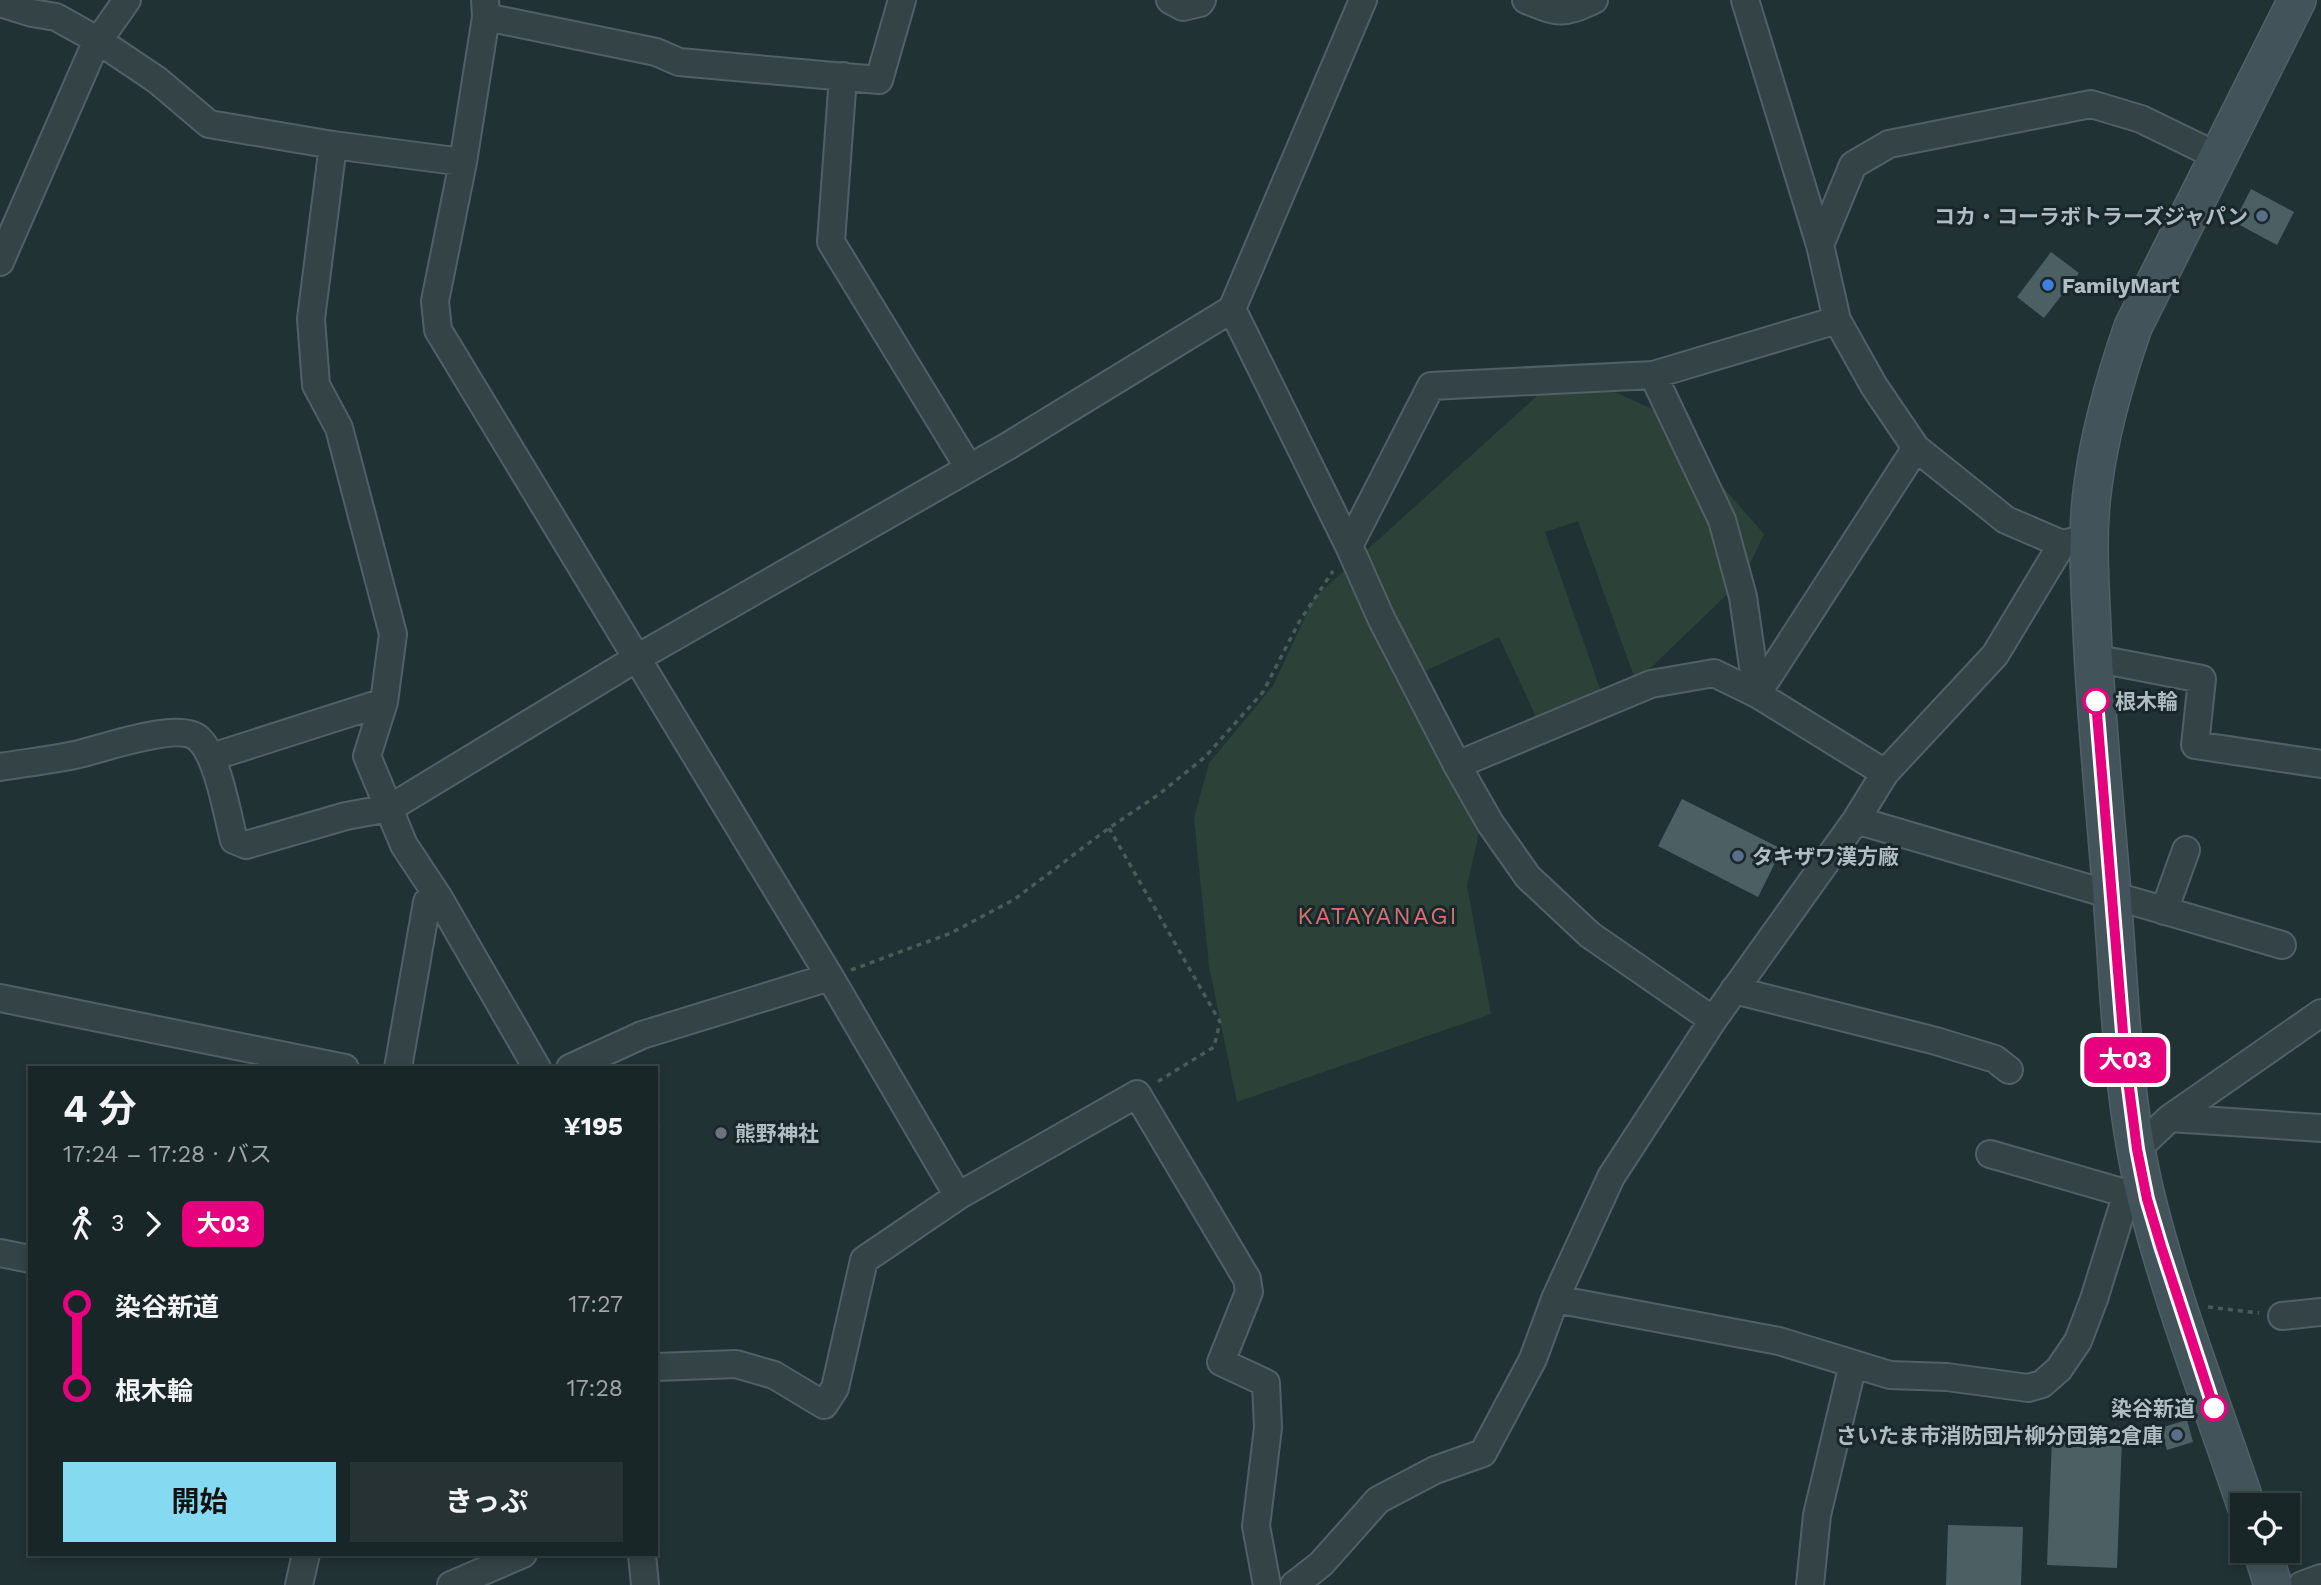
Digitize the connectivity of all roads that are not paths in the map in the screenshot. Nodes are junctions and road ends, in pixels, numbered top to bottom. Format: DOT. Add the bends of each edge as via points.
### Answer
graph roads {
  1 [pos="127,0"];
  2 [pos="902,0"];
  3 [pos="1170,0"];
  4 [pos="1202,0"];
  5 [pos="1363,0"];
  6 [pos="1526,0"];
  7 [pos="1594,0"];
  8 [pos="1745,0"];
  9 [pos="2297,0"];
  10 [pos="0,3"];
  11 [pos="486,8"];
  12 [pos="99,41"];
  13 [pos="843,76"];
  14 [pos="333,145"];
  15 [pos="2217,156"];
  16 [pos="463,162"];
  17 [pos="1820,245"];
  18 [pos="0,261"];
  19 [pos="1232,309"];
  20 [pos="1837,320"];
  21 [pos="1653,375"];
  22 [pos="1916,448"];
  23 [pos="969,468"];
  24 [pos="2075,541"];
  25 [pos="1349,546"];
  26 [pos="637,658"];
  27 [pos="2094,658"];
  28 [pos="1757,694"];
  29 [pos="384,702"];
  30 [pos="212,757"];
  31 [pos="2321,764"];
  32 [pos="1457,765"];
  33 [pos="0,766"];
  34 [pos="1885,773"];
  35 [pos="390,808"];
  36 [pos="1856,820"];
  37 [pos="2186,850"];
  38 [pos="2112,896"];
  39 [pos="439,898"];
  40 [pos="2164,911"];
  41 [pos="2282,945"];
  42 [pos="830,978"];
  43 [pos="1734,990"];
  44 [pos="0,998"];
  45 [pos="2321,1013"];
  46 [pos="1713,1020"];
  47 [pos="335,1066"];
  48 [pos="398,1066"];
  49 [pos="536,1066"];
  50 [pos="574,1066"];
  51 [pos="2009,1070"];
  52 [pos="2170,1118"];
  53 [pos="2321,1128"];
  54 [pos="2137,1149"];
  55 [pos="1990,1154"];
  56 [pos="958,1196"];
  57 [pos="2137,1196"];
  58 [pos="0,1253"];
  59 [pos="28,1259"];
  60 [pos="1555,1299"];
  61 [pos="2321,1312"];
  62 [pos="2282,1316"];
  63 [pos="1853,1364"];
  64 [pos="658,1367"];
  65 [pos="2242,1493"];
  66 [pos="306,1556"];
  67 [pos="518,1556"];
  68 [pos="642,1556"];
  69 [pos="2266,1563"];
  70 [pos="2321,1578"];
  71 [pos="299,1585"];
  72 [pos="451,1585"];
  73 [pos="645,1585"];
  74 [pos="1267,1585"];
  75 [pos="1294,1585"];
  76 [pos="1810,1585"];
  77 [pos="2273,1585"];
  78 [pos="2302,1585"];
  1 -- 12 [label="street"];
  2 -- 13 [label="street" via="879,80"];
  3 -- 4 [label="street" via="1183,7"];
  5 -- 19 [label="street"];
  6 -- 7 [label="street" via="1568,12"];
  8 -- 17 [label="street"];
  9 -- 15 [label="main road"];
  10 -- 12 [label="street" via="56,17"];
  11 -- 13 [label="street" via="679,62"];
  11 -- 16 [label="street"];
  12 -- 14 [label="street" via="157,80 209,124"];
  12 -- 18 [label="street"];
  13 -- 23 [label="street" via="831,242"];
  14 -- 16 [label="street"];
  14 -- 29 [label="street" via="311,319 316,385 339,428 393,634"];
  15 -- 17 [label="street" via="2140,119 2091,104 1889,144 1853,165"];
  15 -- 24 [label="main road" via="2133,327"];
  16 -- 26 [label="street" via="435,301 438,330"];
  17 -- 20 [label="street"];
  19 -- 23 [label="street"];
  19 -- 25 [label="street"];
  20 -- 21 [label="street"];
  20 -- 22 [label="street"];
  21 -- 25 [label="street" via="1431,386"];
  21 -- 28 [label="street" via="1722,520 1743,597"];
  22 -- 24 [label="street" via="2006,520"];
  22 -- 28 [label="street"];
  23 -- 26 [label="street"];
  24 -- 27 [label="main road"];
  24 -- 34 [label="street" via="1995,655"];
  25 -- 32 [label="street"];
  26 -- 35 [label="street"];
  26 -- 42 [label="street"];
  27 -- 31 [label="street" via="2202,679 2195,745"];
  27 -- 38 [label="main road"];
  28 -- 32 [label="street" via="1714,673 1651,684"];
  28 -- 34 [label="street"];
  29 -- 30 [label="street"];
  29 -- 35 [label="street" via="368,756"];
  30 -- 33 [label="street" via="198,738 185,732"];
  30 -- 35 [label="street" via="234,840 246,845"];
  32 -- 46 [label="street" via="1528,877 1590,935"];
  34 -- 36 [label="street"];
  35 -- 39 [label="street" via="404,845"];
  36 -- 38 [label="street"];
  36 -- 43 [label="street"];
  37 -- 40 [label="street"];
  38 -- 40 [label="street"];
  38 -- 54 [label="main road"];
  39 -- 48 [label="street" via="427,902"];
  39 -- 49 [label="street"];
  40 -- 41 [label="street"];
  42 -- 50 [label="street" via="642,1035"];
  42 -- 56 [label="street"];
  43 -- 46 [label="street"];
  43 -- 51 [label="street" via="1936,1041 1995,1059"];
  44 -- 47 [label="street"];
  45 -- 52 [label="street"];
  46 -- 60 [label="street" via="1611,1177"];
  52 -- 53 [label="street"];
  52 -- 54 [label="street"];
  54 -- 57 [label="main road"];
  55 -- 57 [label="street"];
  56 -- 64 [label="street" via="864,1260 835,1388 824,1405 774,1376 736,1364"];
  56 -- 74 [label="street" via="1137,1094 1247,1279 1249,1292 1221,1362 1266,1382 1268,1428 1256,1526"];
  57 -- 63 [label="street" via="2078,1341 2042,1384 2028,1388 1947,1377 1907,1377"];
  57 -- 65 [label="main road" via="2179,1304"];
  58 -- 59 [label="street"];
  60 -- 63 [label="street" via="1779,1341"];
  60 -- 75 [label="street" via="1533,1359 1483,1453 1378,1500 1321,1564"];
  61 -- 62 [label="street"];
  63 -- 76 [label="street" via="1817,1515"];
  66 -- 71 [label="street"];
  67 -- 72 [label="street"];
  68 -- 73 [label="street"];
  69 -- 77 [label="main road"];
  70 -- 78 [label="street"];
}
